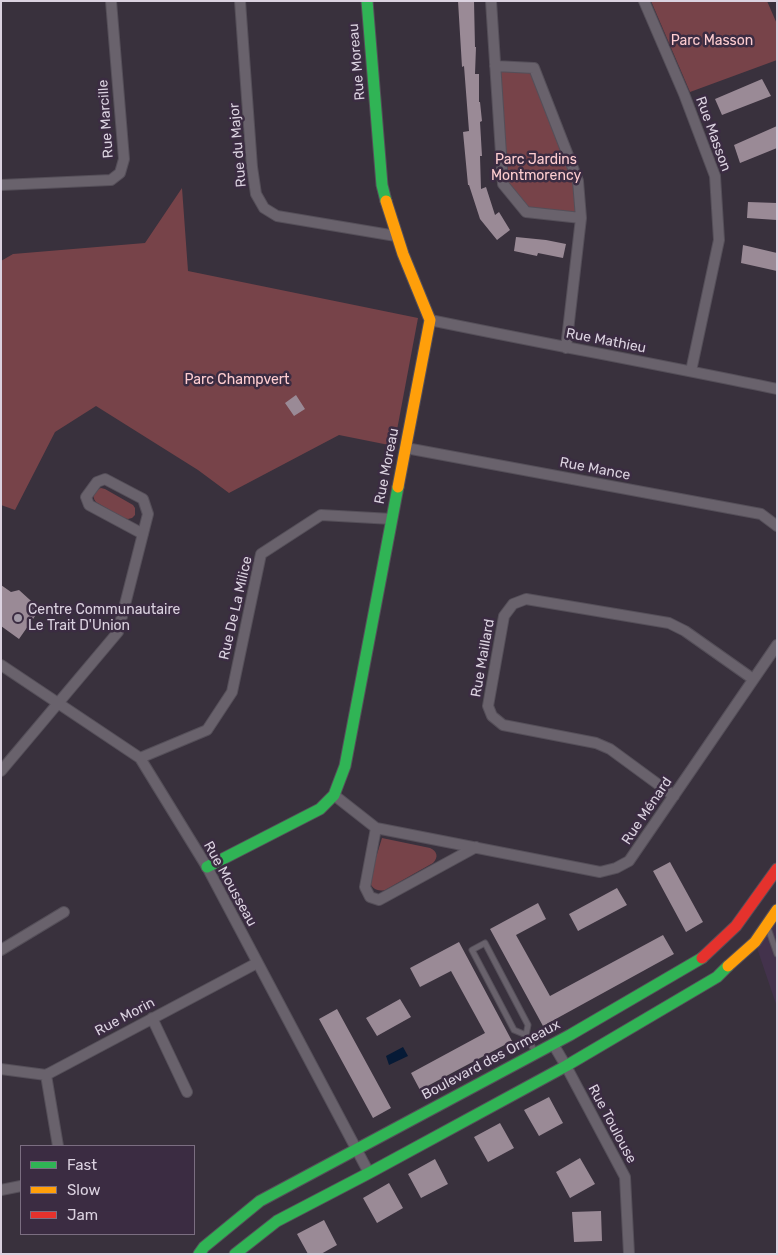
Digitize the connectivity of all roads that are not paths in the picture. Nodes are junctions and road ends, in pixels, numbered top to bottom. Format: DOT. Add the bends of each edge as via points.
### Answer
graph roads {
  1 [pos="111,1"];
  2 [pos="240,1"];
  3 [pos="367,1"];
  4 [pos="491,1"];
  5 [pos="644,1"];
  6 [pos="495,66"];
  7 [pos="1,185"];
  8 [pos="581,218"];
  9 [pos="396,236"];
  10 [pos="430,320"];
  11 [pos="566,348"];
  12 [pos="691,371"];
  13 [pos="777,389"];
  14 [pos="406,448"];
  15 [pos="392,519"];
  16 [pos="777,526"];
  17 [pos="142,534"];
  18 [pos="777,645"];
  19 [pos="1,665"];
  20 [pos="753,679"];
  21 [pos="59,704"];
  22 [pos="140,758"];
  23 [pos="1,772"];
  24 [pos="334,795"];
  25 [pos="674,796"];
  26 [pos="376,828"];
  27 [pos="476,847"];
  28 [pos="207,868"];
  29 [pos="777,869"];
  30 [pos="777,910"];
  31 [pos="64,912"];
  32 [pos="767,925"];
  33 [pos="1,950"];
  34 [pos="777,954"];
  35 [pos="258,963"];
  36 [pos="152,1018"];
  37 [pos="526,1035"];
  38 [pos="553,1044"];
  39 [pos="536,1053"];
  40 [pos="566,1066"];
  41 [pos="1,1068"];
  42 [pos="46,1075"];
  43 [pos="188,1092"];
  44 [pos="58,1145"];
  45 [pos="356,1149"];
  46 [pos="369,1173"];
  47 [pos="20,1186"];
  48 [pos="1,1190"];
  49 [pos="199,1254"];
  50 [pos="235,1254"];
  51 [pos="629,1254"];
  1 -- 7 [label="street, Rue Marcille" via="124,159 120,174 110,180"];
  2 -- 9 [label="street, Rue du Major" via="252,167 256,194 264,208 277,216"];
  3 -- 9 [label="street, Rue Moreau" via="382,185"];
  4 -- 6 [label="street"];
  5 -- 12 [label="street, Rue Masson" via="715,176 719,240"];
  6 -- 8 [label="street" via="534,68 578,182"];
  6 -- 8 [label="street" via="503,184 526,212"];
  8 -- 11 [label="street"];
  9 -- 10 [label="street, Rue Moreau"];
  10 -- 11 [label="street, Rue Mathieu"];
  10 -- 14 [label="street, Rue Moreau"];
  11 -- 12 [label="street, Rue Mathieu"];
  12 -- 13 [label="street, Rue Mathieu"];
  14 -- 15 [label="street, Rue Moreau"];
  14 -- 16 [label="street, Rue Mance" via="761,514"];
  15 -- 22 [label="street, Rue De La Milice" via="321,515 261,554 232,692 208,730"];
  15 -- 24 [label="street, Rue Moreau" via="345,766"];
  17 -- 17 [label="street" via="148,514 143,500 105,479 97,482 86,497 90,506"];
  17 -- 21 [label="street" via="118,632"];
  18 -- 20 [label="street, Rue Ménard"];
  19 -- 21 [label="street, Rue Mousseau"];
  20 -- 25 [label="street, Rue Ménard"];
  20 -- 25 [label="street, Rue Maillard" via="669,623 526,599 513,604 504,616 488,706 492,716 503,725 596,743 610,749"];
  21 -- 22 [label="street, Rue Mousseau"];
  21 -- 23 [label="street"];
  22 -- 28 [label="street, Rue Mousseau"];
  24 -- 26 [label="street, Rue Ménard"];
  24 -- 28 [label="street, Rue Moreau" via="320,808"];
  25 -- 27 [label="street, Rue Ménard" via="630,861 616,868 600,872"];
  26 -- 27 [label="street, Rue Ménard"];
  26 -- 27 [label="street" via="364,887 370,897 379,900"];
  28 -- 35 [label="street, Rue Mousseau"];
  29 -- 38 [label="street, Boulevard des Ormeaux" via="736,926 701,958"];
  30 -- 32 [label="street"];
  31 -- 33 [label="street"];
  32 -- 34 [label="lane"];
  32 -- 40 [label="street" via="755,942 717,977"];
  35 -- 36 [label="street, Rue Morin"];
  35 -- 45 [label="street, Rue Mousseau"];
  36 -- 42 [label="street, Rue Morin"];
  36 -- 43 [label="street"];
  37 -- 37 [label="lane" via="528,1025 485,942 472,950 514,1030"];
  37 -- 39 [label="lane"];
  38 -- 39 [label="street, Boulevard des Ormeaux"];
  38 -- 40 [label="street, Rue Toulouse"];
  39 -- 45 [label="street, Boulevard des Ormeaux"];
  40 -- 46 [label="street"];
  40 -- 51 [label="street, Rue Toulouse" via="625,1177"];
  41 -- 42 [label="street"];
  42 -- 44 [label="street"];
  45 -- 46 [label="street, Rue Mousseau"];
  45 -- 49 [label="street, Boulevard des Ormeaux" via="260,1201"];
  46 -- 50 [label="street" via="277,1221"];
  47 -- 48 [label="street"];
}
